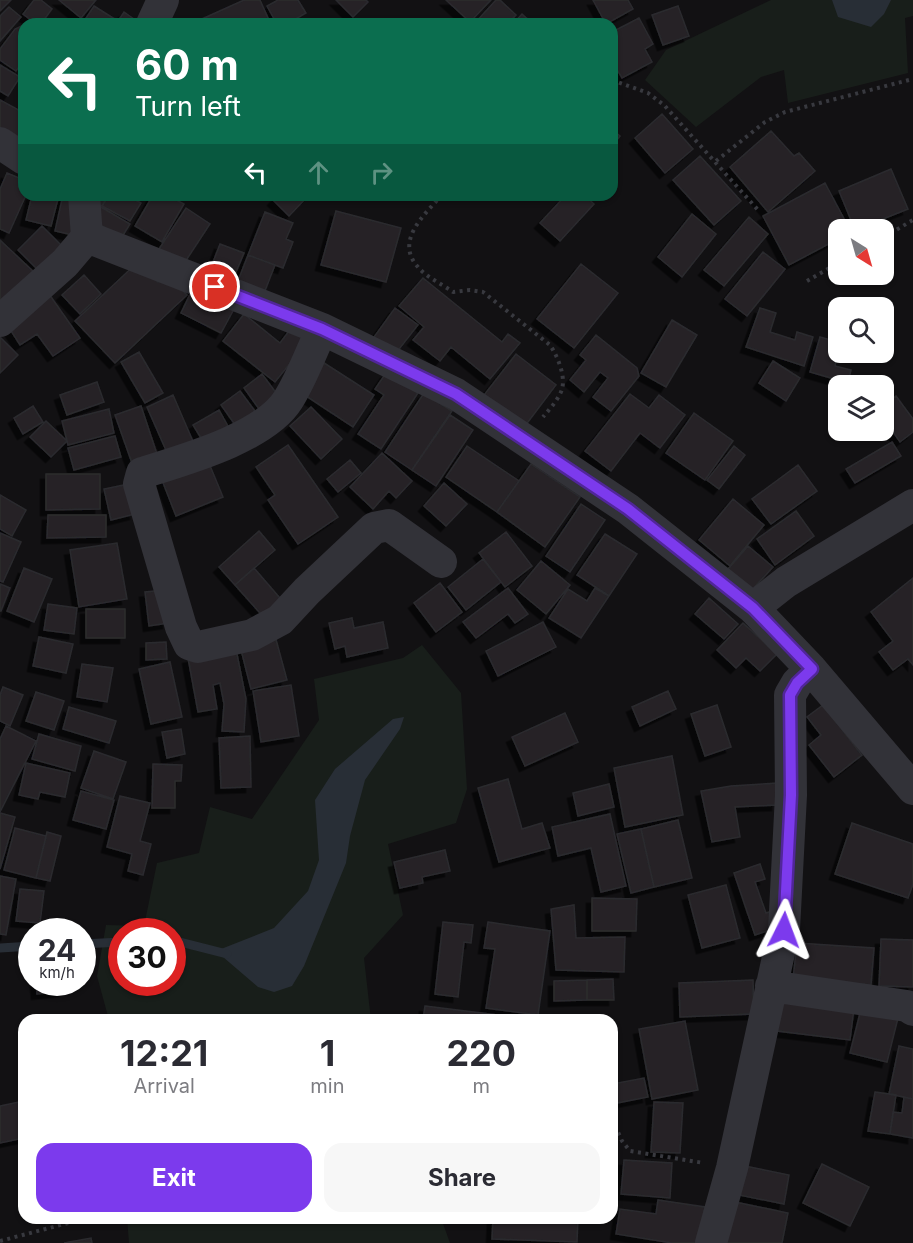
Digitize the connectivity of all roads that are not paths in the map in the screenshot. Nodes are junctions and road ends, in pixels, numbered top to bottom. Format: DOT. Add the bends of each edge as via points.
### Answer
graph roads {
  1 [pos="163,0"];
  2 [pos="155,18"];
  3 [pos="0,143"];
  4 [pos="18,155"];
  5 [pos="84,201"];
  6 [pos="87,237"];
  7 [pos="0,321"];
  8 [pos="322,329"];
  9 [pos="913,505"];
  10 [pos="441,562"];
  11 [pos="753,608"];
  12 [pos="812,669"];
  13 [pos="913,789"];
  14 [pos="771,986"];
  15 [pos="913,1010"];
  16 [pos="711,1243"];
  1 -- 2 [label="street"];
  3 -- 4 [label="street"];
  5 -- 6 [label="street"];
  6 -- 7 [label="street" via="65,263"];
  6 -- 8 [label="street"];
  8 -- 10 [label="street" via="288,401 268,421 214,450 142,473 139,484 189,644 198,647 252,635 280,620 374,528 389,525"];
  8 -- 11 [label="street" via="456,394 628,509"];
  9 -- 11 [label="street" via="786,582"];
  11 -- 12 [label="street"];
  12 -- 13 [label="street"];
  12 -- 14 [label="street" via="790,695 791,795 784,930"];
  14 -- 15 [label="street"];
  14 -- 16 [label="street" via="732,1168"];
}
